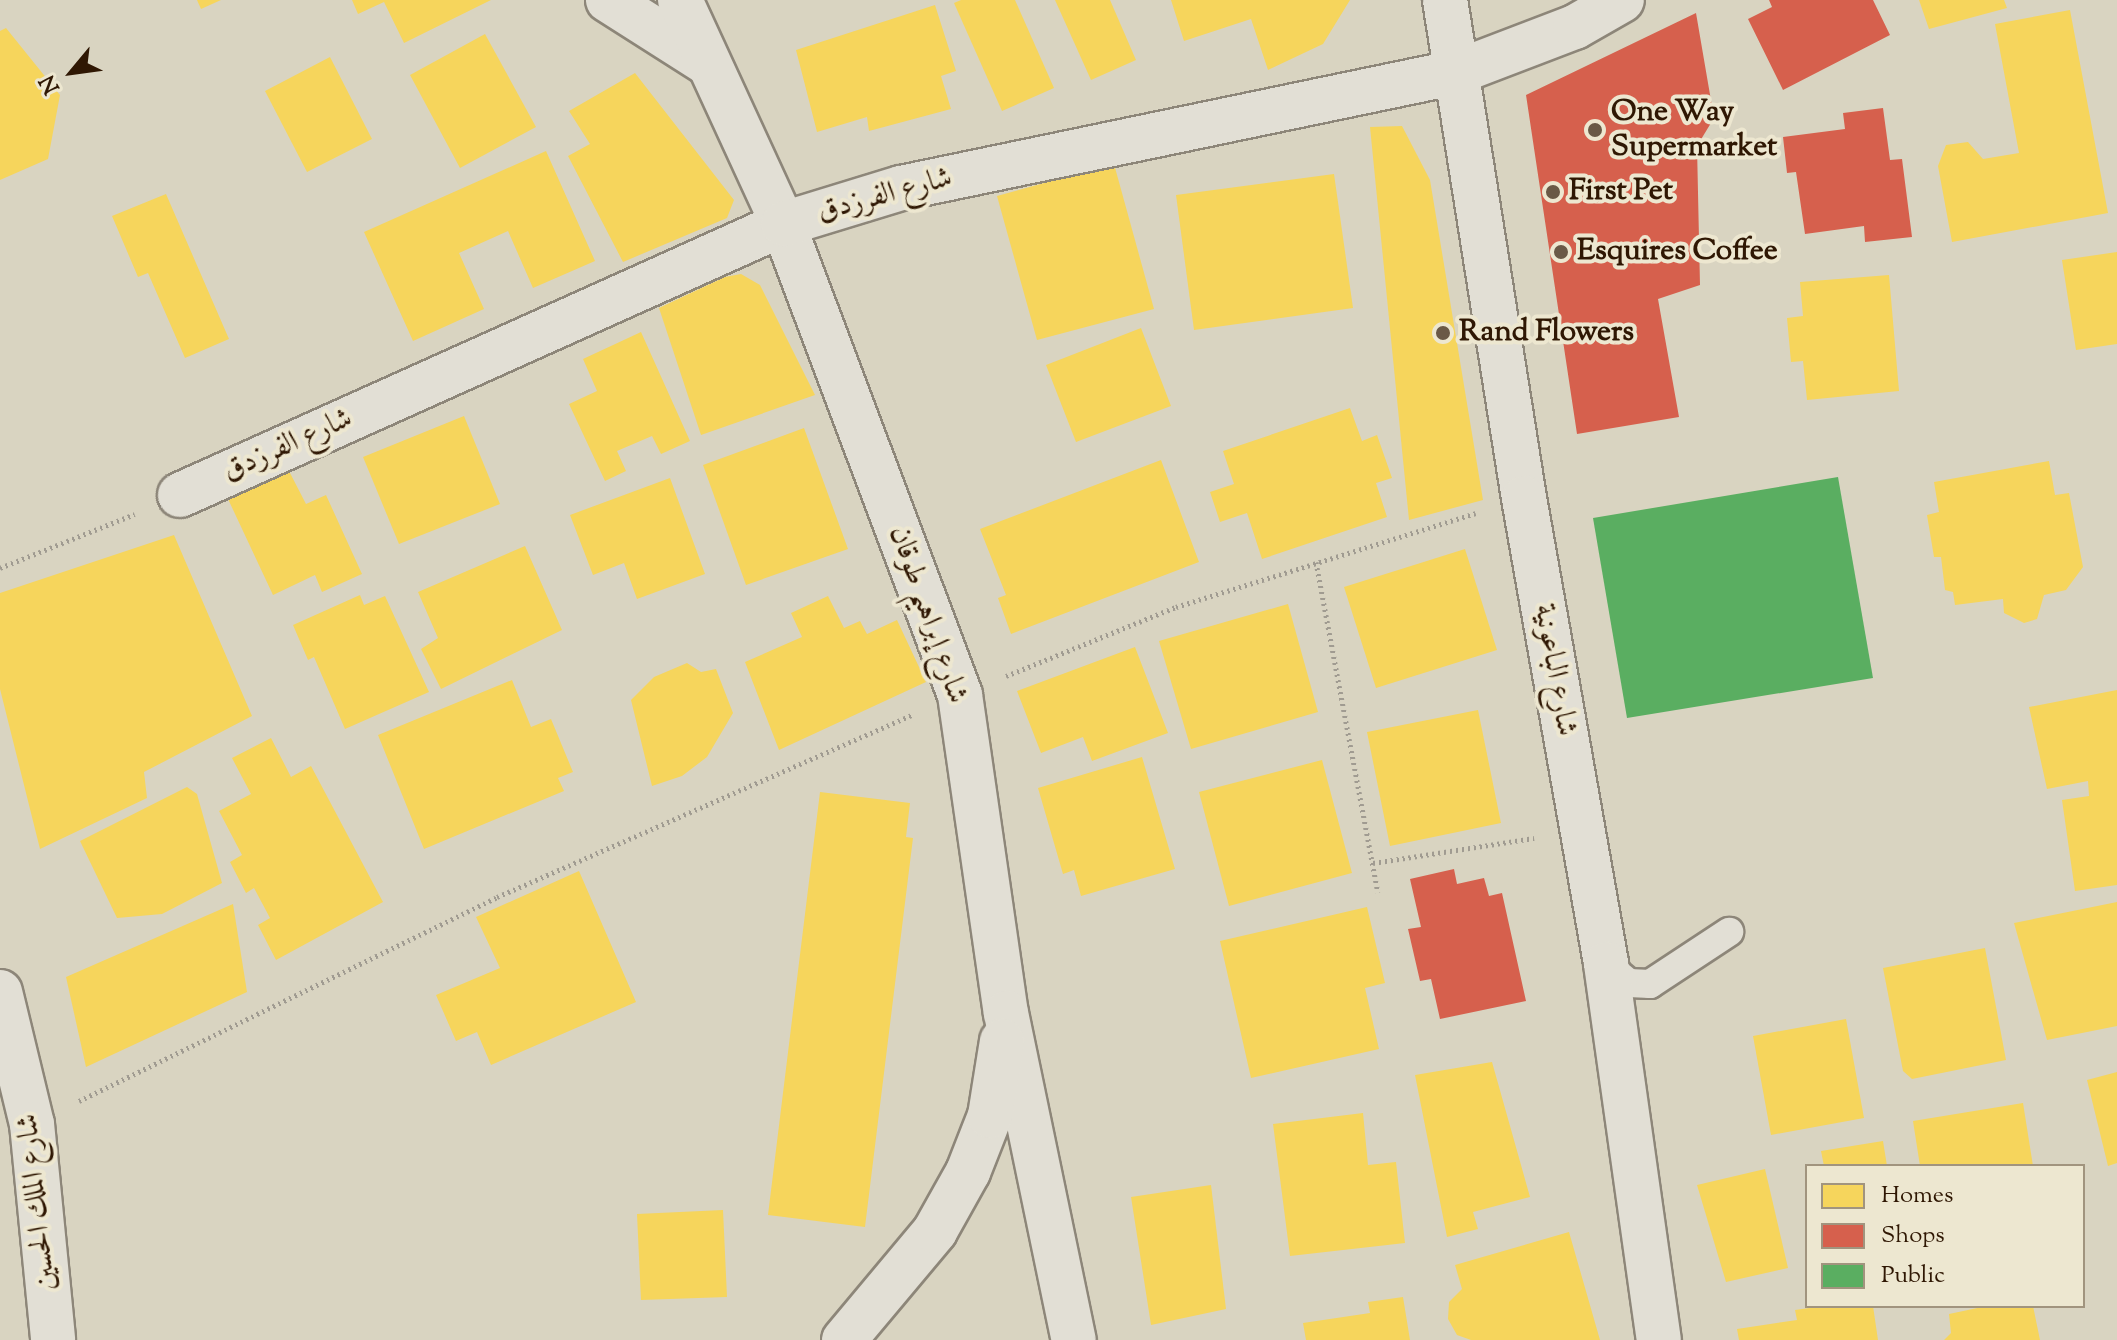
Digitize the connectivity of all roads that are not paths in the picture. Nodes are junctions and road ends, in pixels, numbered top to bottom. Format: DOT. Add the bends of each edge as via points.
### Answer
graph roads {
  1 [pos="608,0"];
  2 [pos="680,0"];
  3 [pos="1445,0"];
  4 [pos="1622,0"];
  5 [pos="704,61"];
  6 [pos="1457,72"];
  7 [pos="783,224"];
  8 [pos="180,495"];
  9 [pos="1729,932"];
  10 [pos="1606,964"];
  11 [pos="0,992"];
  12 [pos="1006,1013"];
  13 [pos="9,1049"];
  14 [pos="53,1340"];
  15 [pos="844,1340"];
  16 [pos="1074,1340"];
  17 [pos="1659,1340"];
  1 -- 5 [label="street"];
  2 -- 5 [label="street, شارع إبراهيم طوقان"];
  3 -- 6 [label="street, شارع الباعونية"];
  4 -- 6 [label="street, شارع الفرزدق" via="1575,27"];
  5 -- 7 [label="street, شارع إبراهيم طوقان"];
  6 -- 7 [label="street, شارع الفرزدق" via="901,188"];
  6 -- 10 [label="street, شارع الباعونية" via="1524,498"];
  7 -- 8 [label="street, شارع الفرزدق"];
  7 -- 12 [label="street, شارع إبراهيم طوقان" via="960,695"];
  9 -- 10 [label="lane" via="1650,984 1629,983"];
  10 -- 17 [label="street, شارع الباعونية"];
  11 -- 13 [label="street, شارع الملك الحسين"];
  12 -- 15 [label="street" via="990,1116 968,1172 935,1231"];
  12 -- 16 [label="street, شارع إبراهيم طوقان"];
  13 -- 14 [label="street, شارع الملك الحسين" via="32,1124"];
}
